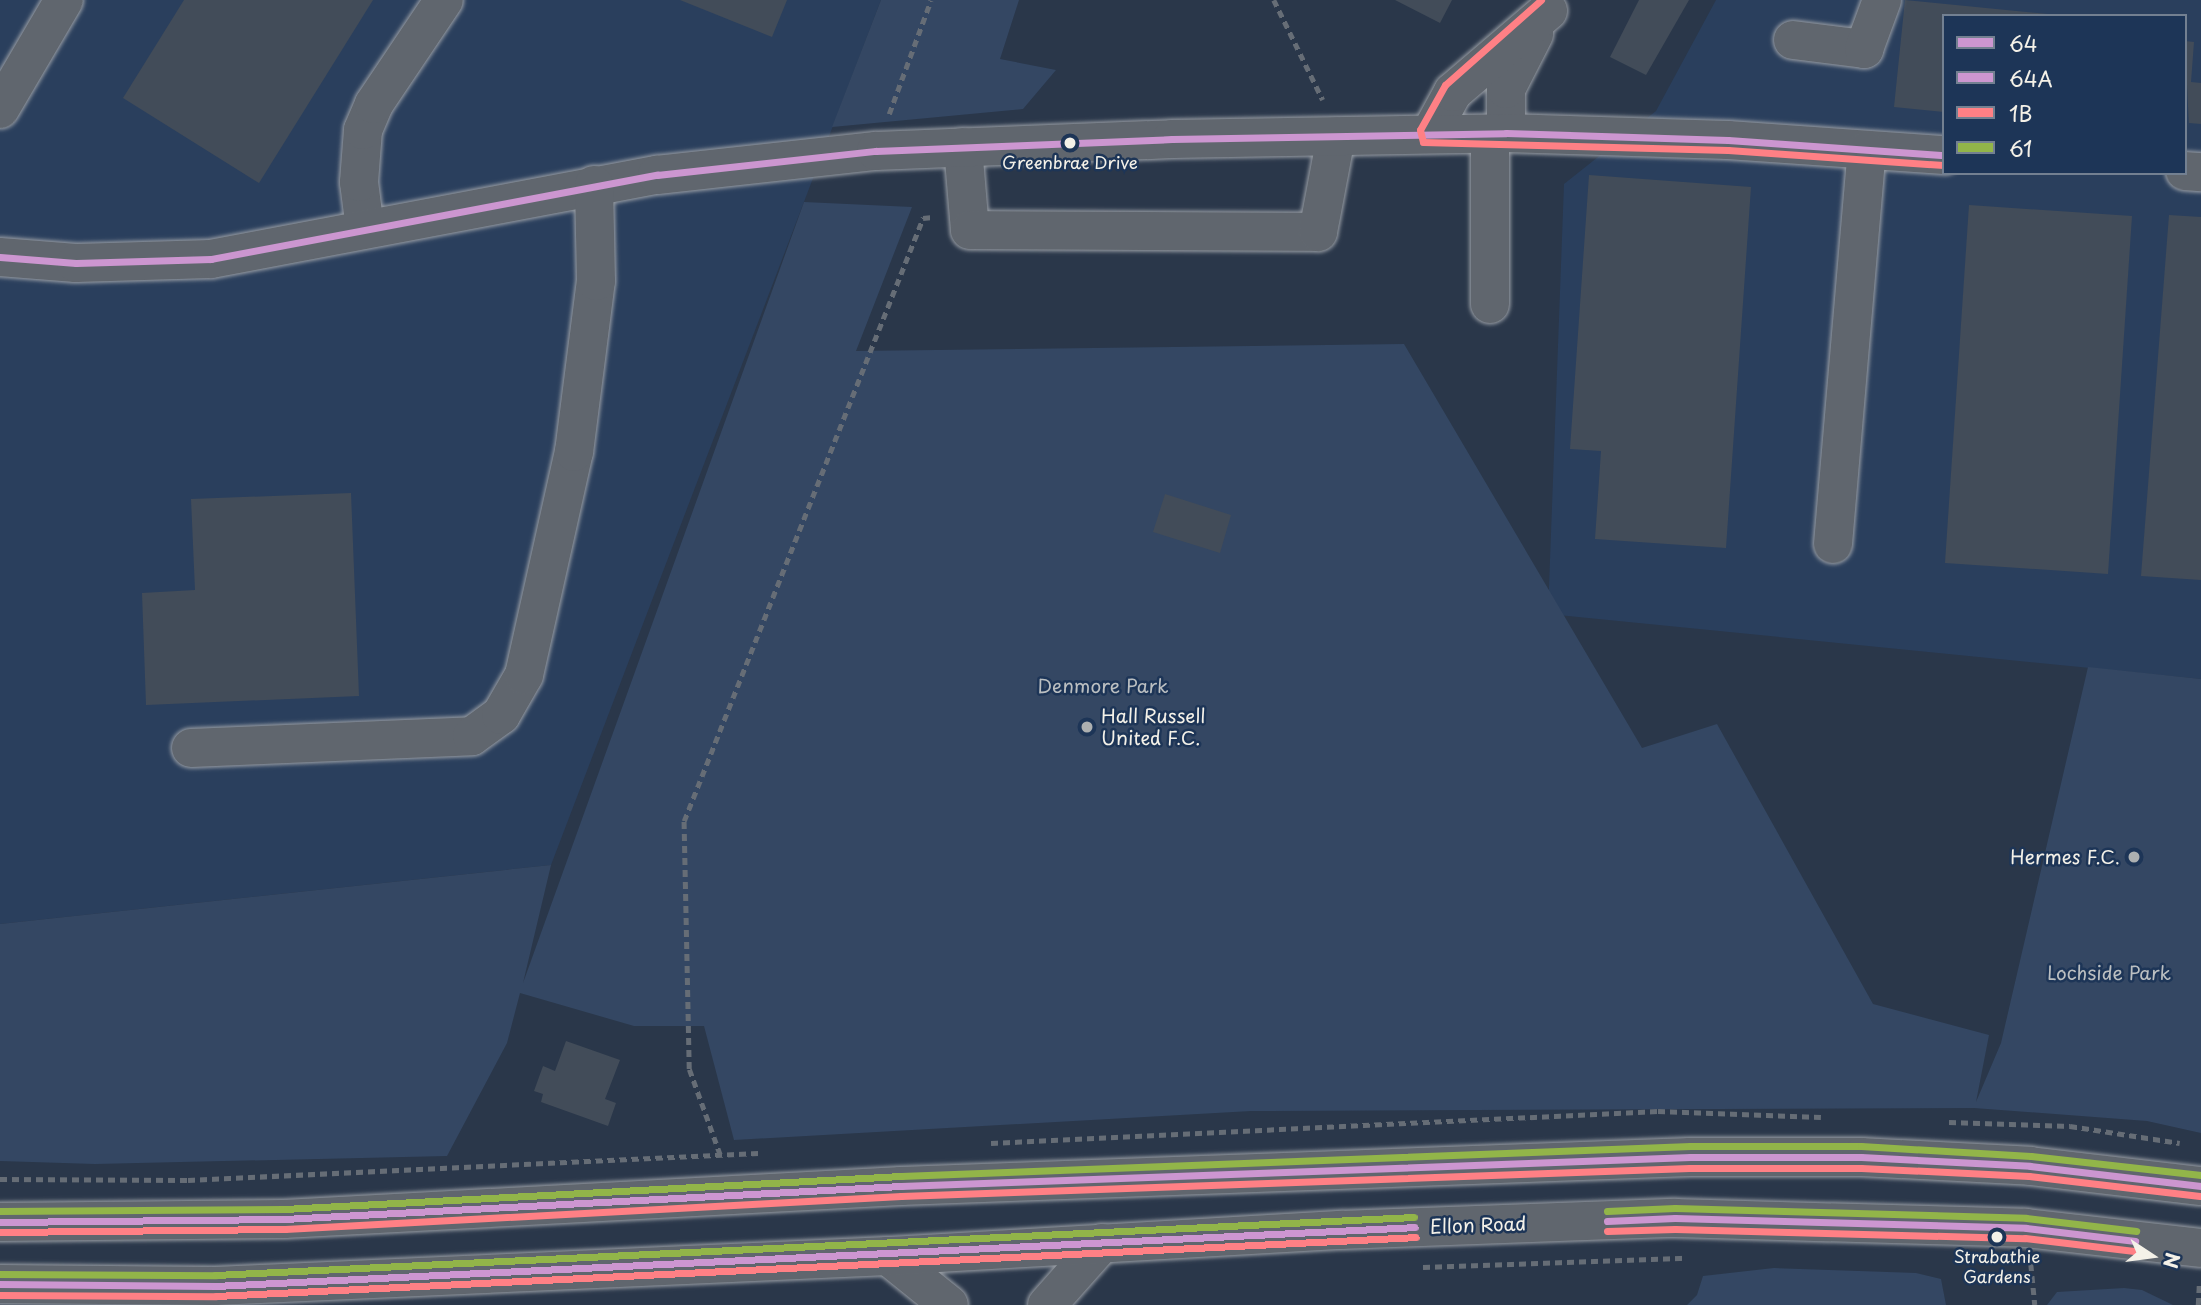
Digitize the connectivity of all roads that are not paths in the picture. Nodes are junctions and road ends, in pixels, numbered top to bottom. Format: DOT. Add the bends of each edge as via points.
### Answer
graph roads {
  1 [pos="64,0"];
  2 [pos="444,0"];
  3 [pos="1881,0"];
  4 [pos="1553,6"];
  5 [pos="1794,40"];
  6 [pos="0,109"];
  7 [pos="1430,134"];
  8 [pos="1498,134"];
  9 [pos="1336,137"];
  10 [pos="963,146"];
  11 [pos="1867,150"];
  12 [pos="1942,155"];
  13 [pos="594,185"];
  14 [pos="365,229"];
  15 [pos="0,257"];
  16 [pos="1490,304"];
  17 [pos="1833,544"];
  18 [pos="191,748"];
  19 [pos="2201,1186"];
  20 [pos="0,1222"];
  21 [pos="1102,1243"];
  22 [pos="2201,1248"];
  23 [pos="888,1256"];
  24 [pos="0,1284"];
  25 [pos="949,1305"];
  26 [pos="1047,1305"];
  1 -- 6 [label="main road"];
  2 -- 14 [label="main road" via="374,104 363,130 359,182"];
  3 -- 5 [label="main road" via="1864,49"];
  4 -- 7 [label="main road" via="1453,92"];
  4 -- 8 [label="main road" via="1511,71"];
  7 -- 8 [label="main road"];
  7 -- 9 [label="main road"];
  8 -- 11 [label="main road" via="1728,140"];
  8 -- 16 [label="main road"];
  9 -- 10 [label="main road"];
  9 -- 10 [label="main road" via="1318,232 970,230"];
  10 -- 13 [label="main road" via="876,151"];
  11 -- 12 [label="main road"];
  11 -- 17 [label="main road"];
  13 -- 14 [label="main road"];
  13 -- 18 [label="main road" via="596,281 574,452 524,675 501,715 472,736"];
  14 -- 15 [label="main road" via="211,259 88,263"];
  19 -- 20 [label="main road" via="2030,1166 1690,1157 915,1186 325,1217"];
  21 -- 22 [label="main road, Ellon Road" via="1675,1219 2026,1228"];
  21 -- 23 [label="main road, Ellon Road"];
  21 -- 26 [label="main road"];
  23 -- 24 [label="main road, Ellon Road" via="215,1286"];
  23 -- 25 [label="main road"];
}
